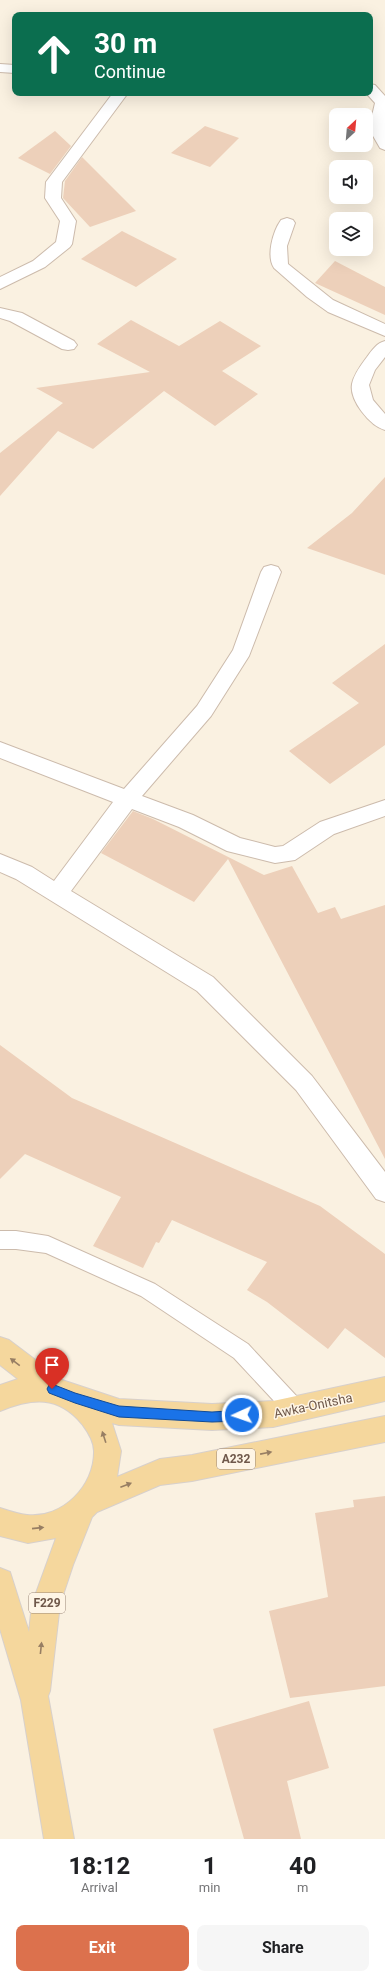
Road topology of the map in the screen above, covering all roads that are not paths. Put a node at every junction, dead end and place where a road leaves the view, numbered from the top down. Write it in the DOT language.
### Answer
graph roads {
  1 [pos="0,68"];
  2 [pos="12,69"];
  3 [pos="373,91"];
  4 [pos="119,96"];
  5 [pos="385,145"];
  6 [pos="287,223"];
  7 [pos="0,284"];
  8 [pos="0,313"];
  9 [pos="385,331"];
  10 [pos="68,345"];
  11 [pos="385,346"];
  12 [pos="385,424"];
  13 [pos="271,572"];
  14 [pos="0,750"];
  15 [pos="128,798"];
  16 [pos="385,808"];
  17 [pos="0,863"];
  18 [pos="57,893"];
  19 [pos="385,1191"];
  20 [pos="0,1240"];
  21 [pos="0,1350"];
  22 [pos="385,1390"];
  23 [pos="64,1394"];
  24 [pos="0,1398"];
  25 [pos="295,1409"];
  26 [pos="385,1429"];
  27 [pos="86,1506"];
  28 [pos="0,1522"];
  29 [pos="1,1587"];
  30 [pos="35,1700"];
  31 [pos="59,1839"];
  1 -- 2 [label="street"];
  3 -- 5 [label="street"];
  4 -- 7 [label="street"];
  6 -- 9 [label="street"];
  8 -- 10 [label="street"];
  11 -- 12 [label="street"];
  13 -- 15 [label="street"];
  14 -- 15 [label="street"];
  15 -- 16 [label="street"];
  15 -- 18 [label="street"];
  17 -- 18 [label="street"];
  18 -- 19 [label="street"];
  20 -- 25 [label="lane"];
  23 -- 21 [label="main road, one-way"];
  22 -- 25 [label="main road, Awka-Onitsha"];
  23 -- 24 [label="main road"];
  23 -- 25 [label="main road, Awka-Onitsha"];
  27 -- 23 [label="main road, one-way"];
  27 -- 26 [label="main road, A232, one-way"];
  28 -- 27 [label="main road, one-way"];
  30 -- 27 [label="main road, F229, one-way"];
  29 -- 30 [label="main road, F229"];
  30 -- 31 [label="main road, F229"];
}
